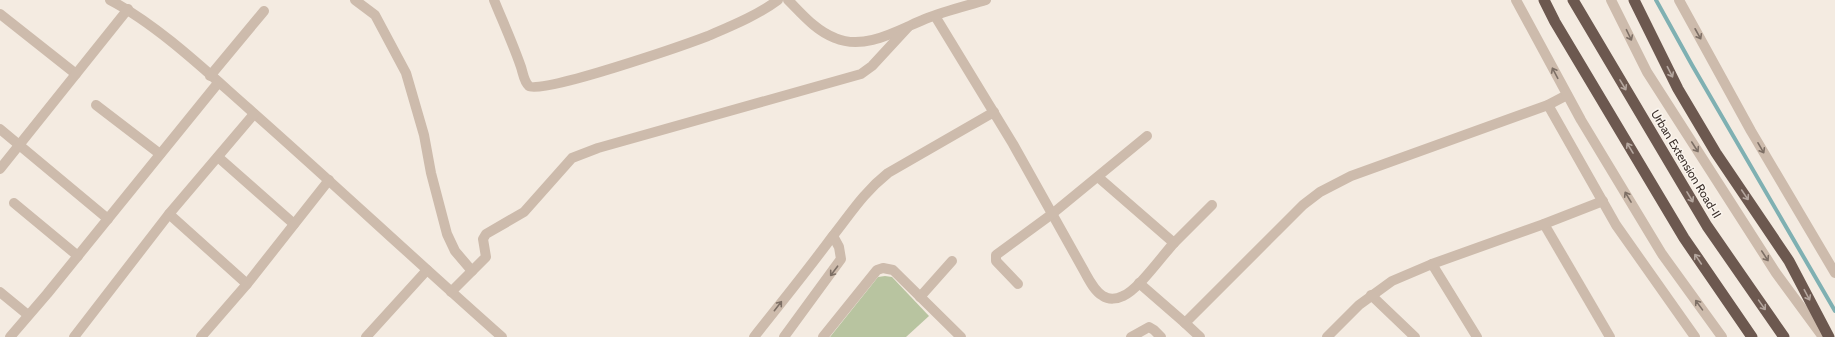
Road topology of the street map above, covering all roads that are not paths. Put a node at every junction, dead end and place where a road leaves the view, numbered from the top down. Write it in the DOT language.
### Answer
graph roads {
  1 [pos="110,0"];
  2 [pos="355,0"];
  3 [pos="494,0"];
  4 [pos="778,0"];
  5 [pos="788,0"];
  6 [pos="986,0"];
  7 [pos="1516,0"];
  8 [pos="1544,0"];
  9 [pos="1573,0"];
  10 [pos="1611,0"];
  11 [pos="1634,0"];
  12 [pos="1679,0"];
  13 [pos="128,9"];
  14 [pos="264,11"];
  15 [pos="0,14"];
  16 [pos="935,16"];
  17 [pos="908,27"];
  18 [pos="76,74"];
  19 [pos="214,79"];
  20 [pos="1567,95"];
  21 [pos="96,105"];
  22 [pos="1548,105"];
  23 [pos="994,112"];
  24 [pos="254,114"];
  25 [pos="0,129"];
  26 [pos="1147,136"];
  27 [pos="20,146"];
  28 [pos="160,154"];
  29 [pos="218,157"];
  30 [pos="0,169"];
  31 [pos="1098,177"];
  32 [pos="329,180"];
  33 [pos="1603,201"];
  34 [pos="14,203"];
  35 [pos="1212,206"];
  36 [pos="169,214"];
  37 [pos="1052,214"];
  38 [pos="108,219"];
  39 [pos="294,224"];
  40 [pos="1544,224"];
  41 [pos="833,236"];
  42 [pos="1174,243"];
  43 [pos="78,256"];
  44 [pos="952,261"];
  45 [pos="1432,264"];
  46 [pos="427,270"];
  47 [pos="472,271"];
  48 [pos="1835,273"];
  49 [pos="1139,283"];
  50 [pos="247,284"];
  51 [pos="1018,284"];
  52 [pos="0,292"];
  53 [pos="451,292"];
  54 [pos="1372,295"];
  55 [pos="920,297"];
  56 [pos="28,315"];
  57 [pos="1185,323"];
  58 [pos="10,337"];
  59 [pos="74,337"];
  60 [pos="201,337"];
  61 [pos="366,337"];
  62 [pos="502,337"];
  63 [pos="754,337"];
  64 [pos="784,337"];
  65 [pos="823,337"];
  66 [pos="961,337"];
  67 [pos="1131,337"];
  68 [pos="1161,337"];
  69 [pos="1200,337"];
  70 [pos="1327,337"];
  71 [pos="1416,337"];
  72 [pos="1477,337"];
  73 [pos="1610,337"];
  74 [pos="1696,337"];
  75 [pos="1722,337"];
  76 [pos="1752,337"];
  77 [pos="1784,337"];
  78 [pos="1823,337"];
  79 [pos="1829,337"];
  1 -- 13 [label="street"];
  2 -- 47 [label="street"];
  3 -- 4 [label="street"];
  5 -- 17 [label="street"];
  6 -- 16 [label="street"];
  20 -- 7 [label="street, one-way"];
  76 -- 8 [label="highway, one-way"];
  9 -- 77 [label="highway, Urban Extension Road-II, one-way"];
  10 -- 78 [label="street, one-way"];
  11 -- 79 [label="highway, one-way"];
  12 -- 48 [label="street, one-way"];
  13 -- 18 [label="street"];
  13 -- 19 [label="street"];
  14 -- 19 [label="street"];
  15 -- 18 [label="street"];
  16 -- 17 [label="street"];
  16 -- 23 [label="street"];
  17 -- 47 [label="street"];
  18 -- 27 [label="street"];
  19 -- 24 [label="street"];
  19 -- 28 [label="street"];
  20 -- 22 [label="street"];
  75 -- 20 [label="street, one-way"];
  21 -- 28 [label="street"];
  22 -- 33 [label="street"];
  22 -- 57 [label="street"];
  23 -- 37 [label="street"];
  23 -- 41 [label="street"];
  24 -- 29 [label="street"];
  24 -- 32 [label="street"];
  25 -- 27 [label="street"];
  26 -- 31 [label="street"];
  27 -- 30 [label="street"];
  27 -- 38 [label="street"];
  28 -- 38 [label="street"];
  29 -- 36 [label="street"];
  29 -- 39 [label="street"];
  31 -- 37 [label="street"];
  31 -- 42 [label="street"];
  32 -- 39 [label="street"];
  32 -- 46 [label="street"];
  33 -- 40 [label="street"];
  33 -- 74 [label="street"];
  34 -- 43 [label="street"];
  35 -- 42 [label="street"];
  36 -- 50 [label="street"];
  36 -- 59 [label="street"];
  37 -- 49 [label="street"];
  37 -- 51 [label="street"];
  38 -- 43 [label="street"];
  39 -- 50 [label="street"];
  40 -- 45 [label="street"];
  40 -- 73 [label="street"];
  63 -- 41 [label="street, one-way"];
  41 -- 64 [label="street, one-way"];
  42 -- 49 [label="street"];
  43 -- 56 [label="street"];
  44 -- 55 [label="street"];
  45 -- 54 [label="street"];
  45 -- 72 [label="street"];
  46 -- 53 [label="street"];
  46 -- 61 [label="street"];
  47 -- 53 [label="street"];
  49 -- 57 [label="street"];
  50 -- 60 [label="street"];
  52 -- 56 [label="street"];
  53 -- 62 [label="street"];
  54 -- 70 [label="street"];
  54 -- 71 [label="street"];
  55 -- 65 [label="street"];
  55 -- 66 [label="street"];
  56 -- 58 [label="street"];
  57 -- 69 [label="street"];
  67 -- 68 [label="street"];
}
